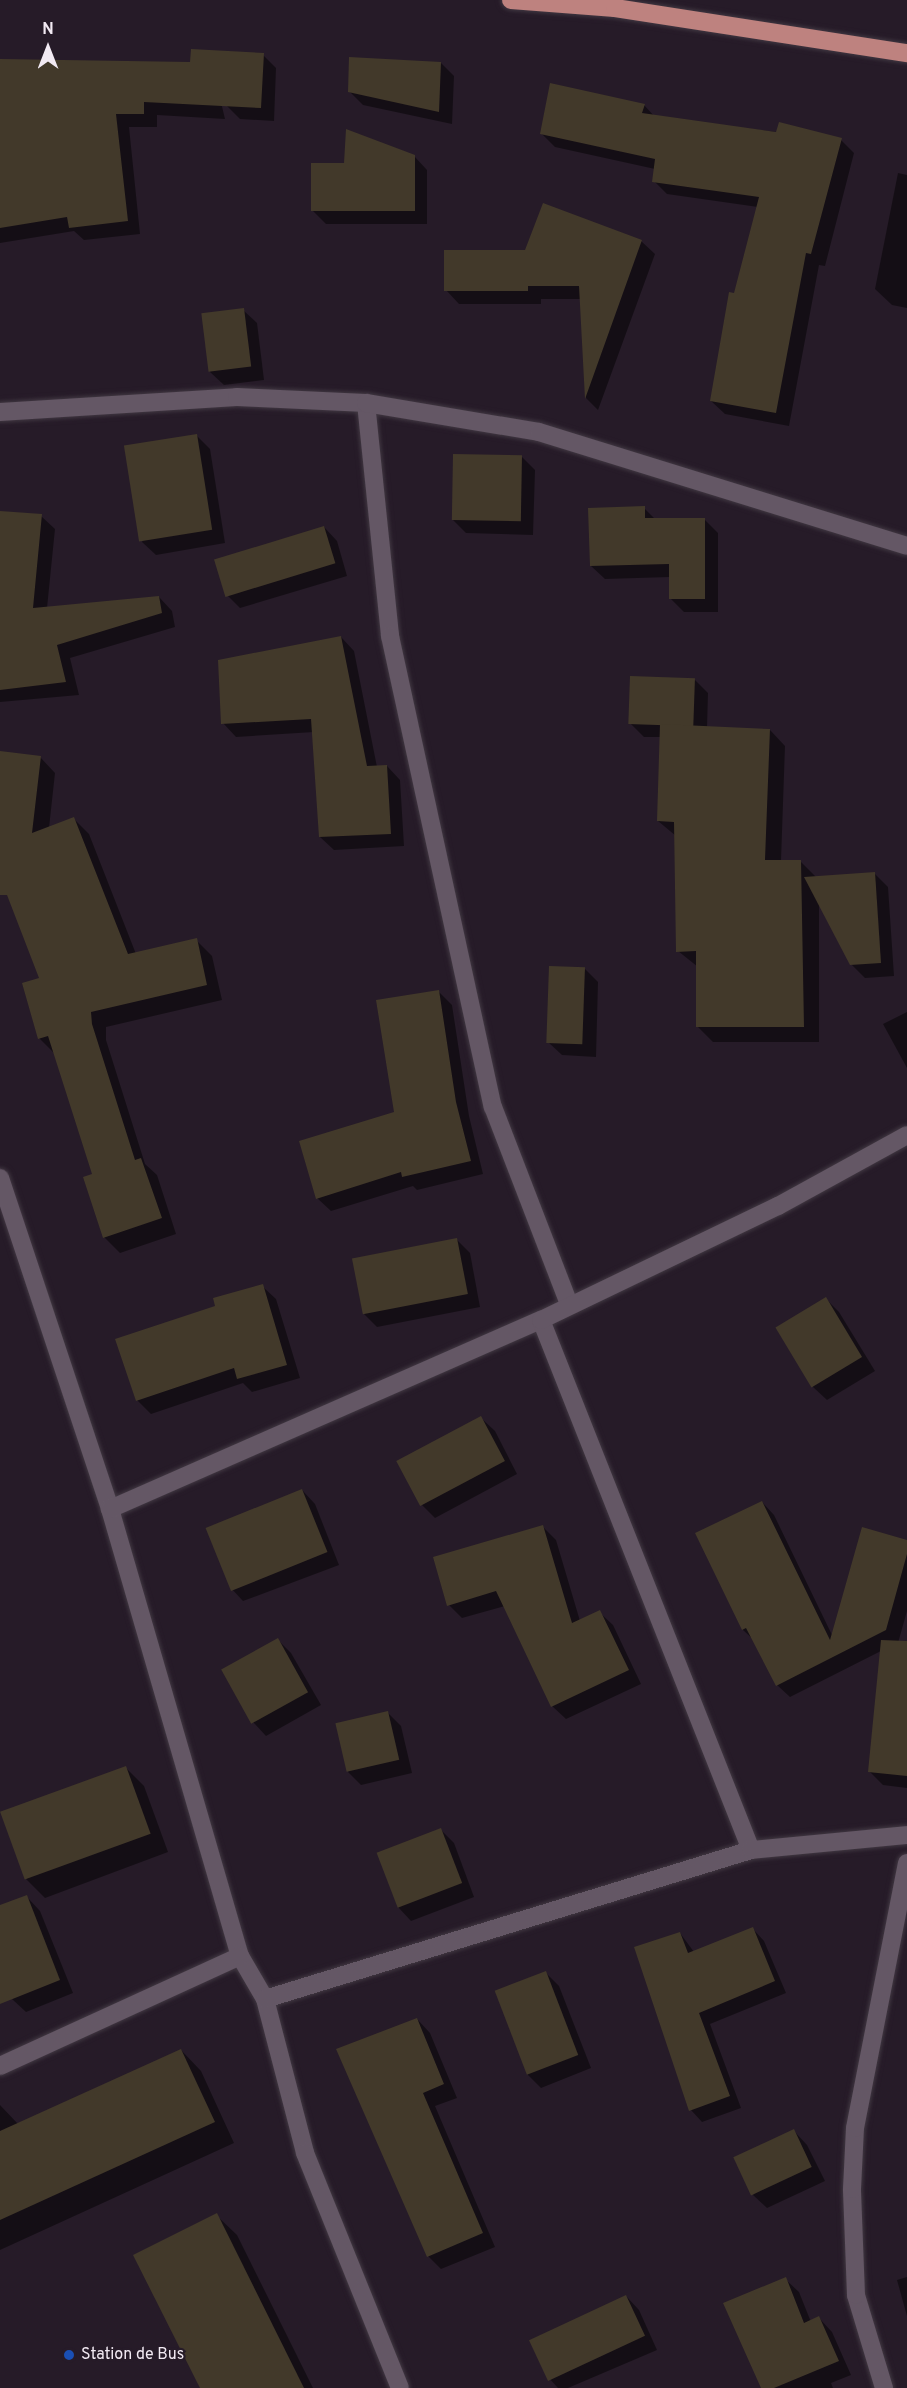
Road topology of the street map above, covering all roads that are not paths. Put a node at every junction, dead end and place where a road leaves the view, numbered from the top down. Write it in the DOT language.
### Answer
graph roads {
  1 [pos="511,0"];
  2 [pos="907,53"];
  3 [pos="366,403"];
  4 [pos="0,412"];
  5 [pos="907,546"];
  6 [pos="907,1136"];
  7 [pos="0,1178"];
  8 [pos="569,1304"];
  9 [pos="541,1320"];
  10 [pos="110,1509"];
  11 [pos="907,1835"];
  12 [pos="752,1850"];
  13 [pos="907,1863"];
  14 [pos="240,1956"];
  15 [pos="265,1999"];
  16 [pos="0,2066"];
  17 [pos="400,2388"];
  18 [pos="884,2388"];
  1 -- 2 [label="main road"];
  3 -- 4 [label="street"];
  3 -- 5 [label="street"];
  3 -- 8 [label="street"];
  6 -- 8 [label="street"];
  7 -- 10 [label="street"];
  8 -- 9 [label="street"];
  9 -- 10 [label="street"];
  9 -- 12 [label="street"];
  10 -- 14 [label="street"];
  11 -- 12 [label="street"];
  12 -- 15 [label="street"];
  13 -- 18 [label="street"];
  14 -- 15 [label="street"];
  14 -- 16 [label="street"];
  15 -- 17 [label="street"];
}
